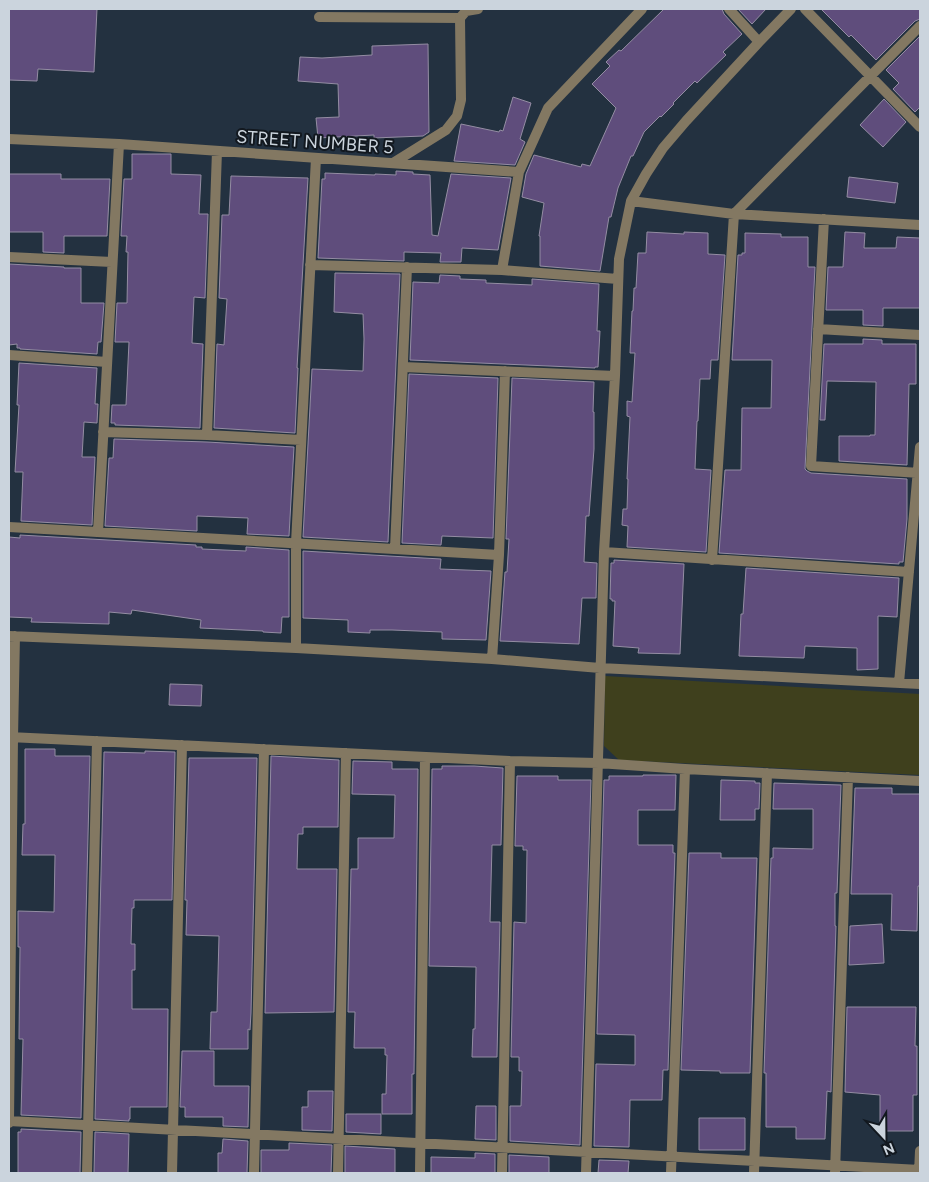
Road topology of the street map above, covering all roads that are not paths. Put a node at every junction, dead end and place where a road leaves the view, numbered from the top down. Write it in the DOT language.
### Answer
graph roads {
  1 [pos="478,9"];
  2 [pos="642,9"];
  3 [pos="728,9"];
  4 [pos="791,9"];
  5 [pos="805,9"];
  6 [pos="319,17"];
  7 [pos="460,18"];
  8 [pos="920,26"];
  9 [pos="759,42"];
  10 [pos="870,76"];
  11 [pos="920,127"];
  12 [pos="9,138"];
  13 [pos="119,144"];
  14 [pos="217,151"];
  15 [pos="316,158"];
  16 [pos="393,163"];
  17 [pos="519,172"];
  18 [pos="631,201"];
  19 [pos="734,214"];
  20 [pos="824,219"];
  21 [pos="920,225"];
  22 [pos="9,257"];
  23 [pos="112,262"];
  24 [pos="310,265"];
  25 [pos="407,267"];
  26 [pos="502,270"];
  27 [pos="618,279"];
  28 [pos="818,329"];
  29 [pos="920,335"];
  30 [pos="9,355"];
  31 [pos="107,362"];
  32 [pos="403,367"];
  33 [pos="505,371"];
  34 [pos="615,376"];
  35 [pos="103,432"];
  36 [pos="206,435"];
  37 [pos="301,440"];
  38 [pos="920,447"];
  39 [pos="919,473"];
  40 [pos="9,527"];
  41 [pos="98,532"];
  42 [pos="296,543"];
  43 [pos="395,549"];
  44 [pos="604,552"];
  45 [pos="499,555"];
  46 [pos="712,560"];
  47 [pos="909,572"];
  48 [pos="12,636"];
  49 [pos="296,648"];
  50 [pos="492,659"];
  51 [pos="600,668"];
  52 [pos="899,683"];
  53 [pos="920,684"];
  54 [pos="11,737"];
  55 [pos="96,741"];
  56 [pos="182,745"];
  57 [pos="264,749"];
  58 [pos="346,753"];
  59 [pos="425,757"];
  60 [pos="510,761"];
  61 [pos="598,763"];
  62 [pos="685,769"];
  63 [pos="767,773"];
  64 [pos="848,777"];
  65 [pos="920,781"];
  66 [pos="9,1122"];
  67 [pos="88,1126"];
  68 [pos="173,1130"];
  69 [pos="255,1134"];
  70 [pos="339,1139"];
  71 [pos="421,1143"];
  72 [pos="503,1147"];
  73 [pos="920,1150"];
  74 [pos="587,1152"];
  75 [pos="672,1156"];
  76 [pos="754,1161"];
  77 [pos="835,1169"];
  78 [pos="920,1171"];
  79 [pos="87,1173"];
  80 [pos="172,1173"];
  81 [pos="254,1173"];
  82 [pos="338,1173"];
  83 [pos="420,1173"];
  84 [pos="502,1173"];
  85 [pos="586,1173"];
  86 [pos="671,1173"];
  87 [pos="754,1173"];
  1 -- 7 [label="street"];
  2 -- 17 [label="street"];
  3 -- 9 [label="street"];
  4 -- 9 [label="street"];
  5 -- 10 [label="street"];
  6 -- 7 [label="street"];
  7 -- 16 [label="street"];
  8 -- 10 [label="street"];
  9 -- 18 [label="street"];
  10 -- 11 [label="street"];
  10 -- 19 [label="street"];
  12 -- 13 [label="street, STREET NUMBER 5"];
  13 -- 14 [label="street, STREET NUMBER 5"];
  13 -- 23 [label="street"];
  14 -- 15 [label="street, STREET NUMBER 5"];
  14 -- 36 [label="street"];
  15 -- 16 [label="street, STREET NUMBER 5"];
  15 -- 24 [label="street"];
  16 -- 17 [label="street, STREET NUMBER 5"];
  17 -- 26 [label="street"];
  18 -- 19 [label="street"];
  18 -- 27 [label="street"];
  19 -- 20 [label="street"];
  19 -- 46 [label="street"];
  20 -- 21 [label="street"];
  20 -- 28 [label="street"];
  22 -- 23 [label="street"];
  23 -- 31 [label="street"];
  24 -- 25 [label="street"];
  24 -- 37 [label="street"];
  25 -- 26 [label="street"];
  25 -- 32 [label="street"];
  26 -- 27 [label="street"];
  27 -- 34 [label="street"];
  28 -- 29 [label="street"];
  28 -- 39 [label="street"];
  30 -- 31 [label="street"];
  31 -- 35 [label="street"];
  32 -- 33 [label="street"];
  32 -- 43 [label="street"];
  33 -- 34 [label="street"];
  33 -- 45 [label="street"];
  34 -- 44 [label="street"];
  35 -- 36 [label="street"];
  35 -- 41 [label="street"];
  36 -- 37 [label="street"];
  37 -- 42 [label="street"];
  38 -- 39 [label="street"];
  39 -- 47 [label="street"];
  40 -- 41 [label="street"];
  41 -- 42 [label="street"];
  42 -- 43 [label="street"];
  42 -- 49 [label="street"];
  43 -- 45 [label="street"];
  44 -- 46 [label="street"];
  44 -- 51 [label="street"];
  45 -- 50 [label="street"];
  46 -- 47 [label="street"];
  47 -- 52 [label="street"];
  48 -- 49 [label="street"];
  48 -- 54 [label="street"];
  49 -- 50 [label="street"];
  50 -- 51 [label="street"];
  51 -- 52 [label="street"];
  51 -- 61 [label="street"];
  52 -- 53 [label="street"];
  54 -- 55 [label="street"];
  54 -- 66 [label="street"];
  55 -- 56 [label="street"];
  55 -- 67 [label="street"];
  56 -- 57 [label="street"];
  56 -- 68 [label="street"];
  57 -- 58 [label="street"];
  57 -- 69 [label="street"];
  58 -- 59 [label="street"];
  58 -- 70 [label="street"];
  59 -- 60 [label="street"];
  59 -- 71 [label="street"];
  60 -- 61 [label="street"];
  60 -- 72 [label="street"];
  61 -- 62 [label="street"];
  61 -- 74 [label="street"];
  62 -- 63 [label="street"];
  62 -- 75 [label="street"];
  63 -- 64 [label="street"];
  63 -- 76 [label="street"];
  64 -- 65 [label="street"];
  64 -- 77 [label="street"];
  66 -- 67 [label="street"];
  67 -- 68 [label="street"];
  67 -- 79 [label="street"];
  68 -- 69 [label="street"];
  68 -- 80 [label="street"];
  69 -- 70 [label="street"];
  69 -- 81 [label="street"];
  70 -- 71 [label="street"];
  70 -- 82 [label="street"];
  71 -- 72 [label="street"];
  71 -- 83 [label="street"];
  72 -- 74 [label="street"];
  72 -- 84 [label="street"];
  73 -- 78 [label="street"];
  74 -- 75 [label="street"];
  74 -- 85 [label="street"];
  75 -- 76 [label="street"];
  75 -- 86 [label="street"];
  76 -- 77 [label="street"];
  76 -- 87 [label="street"];
  77 -- 78 [label="street"];
}
